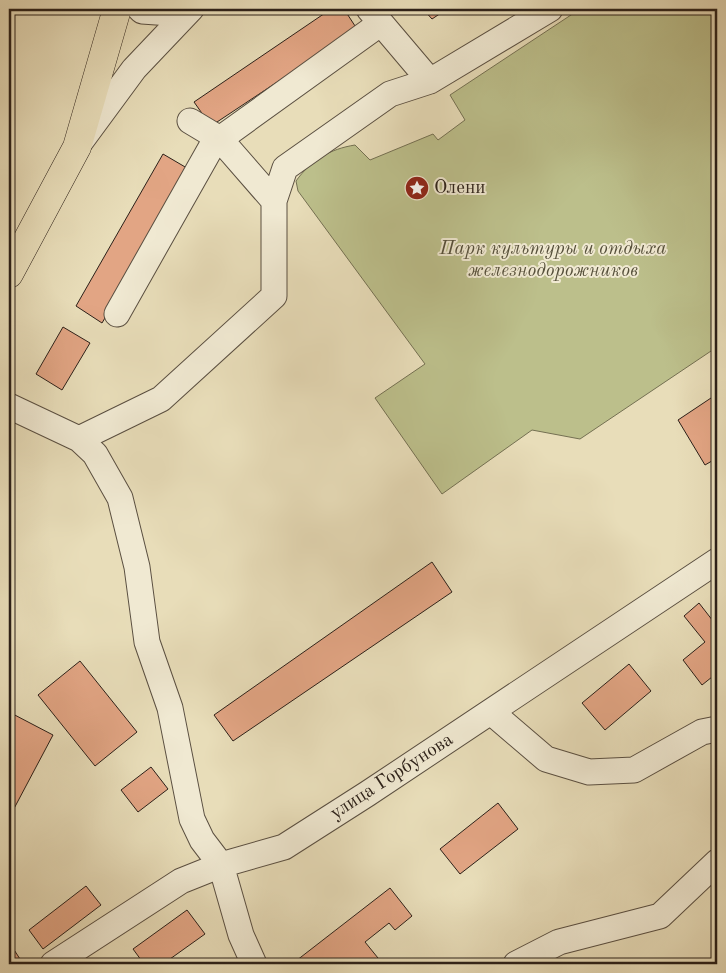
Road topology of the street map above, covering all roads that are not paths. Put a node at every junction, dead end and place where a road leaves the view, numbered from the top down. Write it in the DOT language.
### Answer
graph roads {
  1 [pos="117,9"];
  2 [pos="140,9"];
  3 [pos="178,9"];
  4 [pos="191,9"];
  5 [pos="550,9"];
  6 [pos="375,16"];
  7 [pos="430,82"];
  8 [pos="190,121"];
  9 [pos="220,139"];
  10 [pos="77,147"];
  11 [pos="274,200"];
  12 [pos="9,274"];
  13 [pos="116,314"];
  14 [pos="9,406"];
  15 [pos="78,439"];
  16 [pos="717,561"];
  17 [pos="491,712"];
  18 [pos="717,730"];
  19 [pos="717,862"];
  20 [pos="221,865"];
  21 [pos="52,964"];
  22 [pos="254,964"];
  23 [pos="516,964"];
  1 -- 10 [label="main road"];
  2 -- 3 [label="street"];
  4 -- 10 [label="street"];
  5 -- 7 [label="street"];
  6 -- 7 [label="street"];
  6 -- 9 [label="street"];
  7 -- 11 [label="street"];
  8 -- 9 [label="street"];
  9 -- 11 [label="street"];
  9 -- 13 [label="street"];
  10 -- 12 [label="main road"];
  11 -- 15 [label="street"];
  14 -- 15 [label="street"];
  15 -- 20 [label="street"];
  16 -- 17 [label="street, улица Горбунова"];
  17 -- 18 [label="street"];
  17 -- 20 [label="street, улица Горбунова"];
  19 -- 23 [label="street"];
  20 -- 21 [label="street, улица Горбунова"];
  20 -- 22 [label="street"];
}
